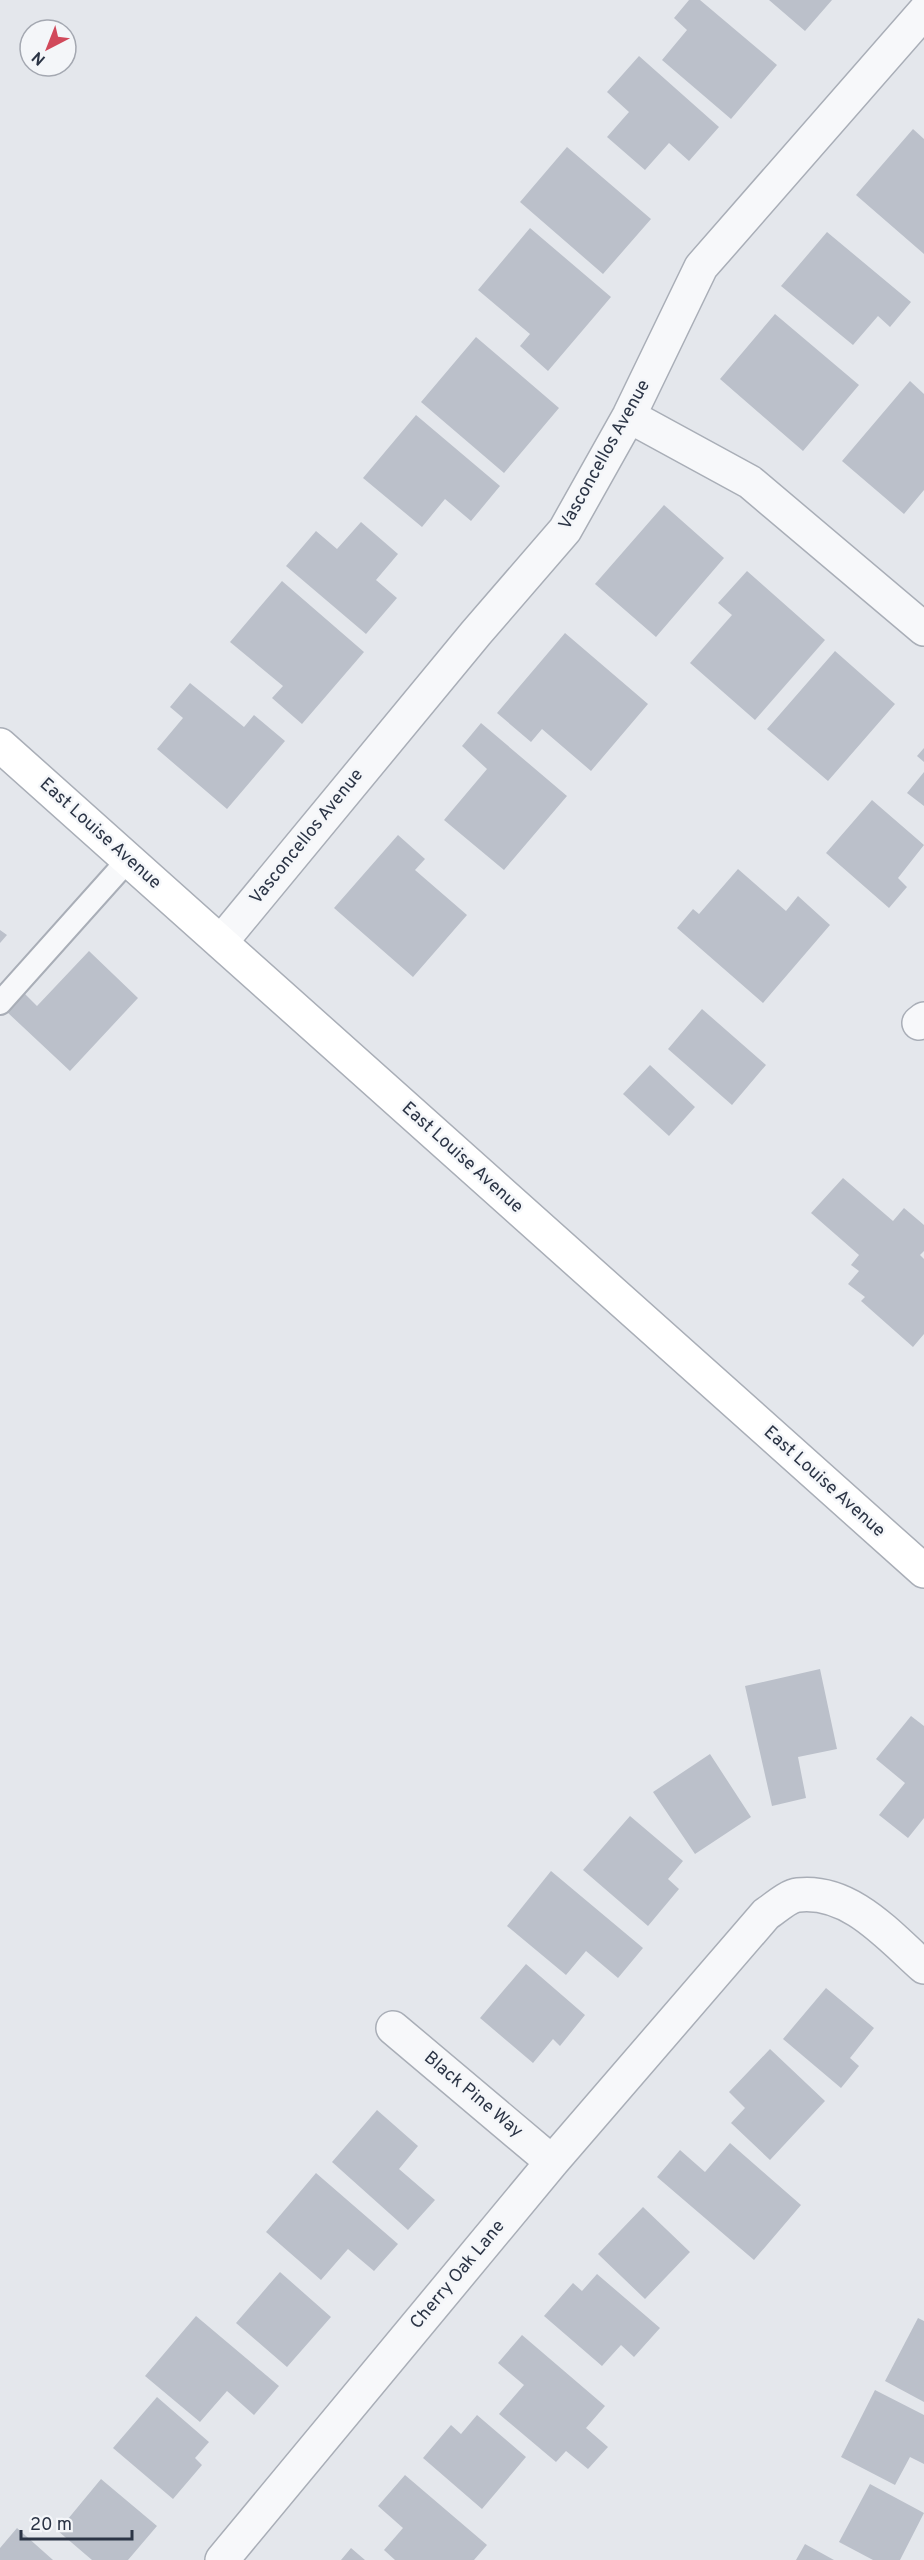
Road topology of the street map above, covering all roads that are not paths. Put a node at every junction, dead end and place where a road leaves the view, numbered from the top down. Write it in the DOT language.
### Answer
graph roads {
  1 [pos="921,22"];
  2 [pos="629,416"];
  3 [pos="924,629"];
  4 [pos="0,745"];
  5 [pos="128,860"];
  6 [pos="220,942"];
  7 [pos="0,1003"];
  8 [pos="924,1571"];
  9 [pos="924,1967"];
  10 [pos="393,2028"];
  11 [pos="552,2162"];
  12 [pos="222,2560"];
  1 -- 2 [label="street, Vasconcellos Avenue"];
  2 -- 3 [label="street"];
  2 -- 6 [label="street, Vasconcellos Avenue"];
  4 -- 5 [label="street, East Louise Avenue"];
  5 -- 6 [label="street, East Louise Avenue"];
  5 -- 7 [label="lane"];
  6 -- 8 [label="street, East Louise Avenue"];
  9 -- 11 [label="street, Cherry Oak Lane"];
  10 -- 11 [label="street, Black Pine Way"];
  11 -- 12 [label="street, Cherry Oak Lane"];
}
